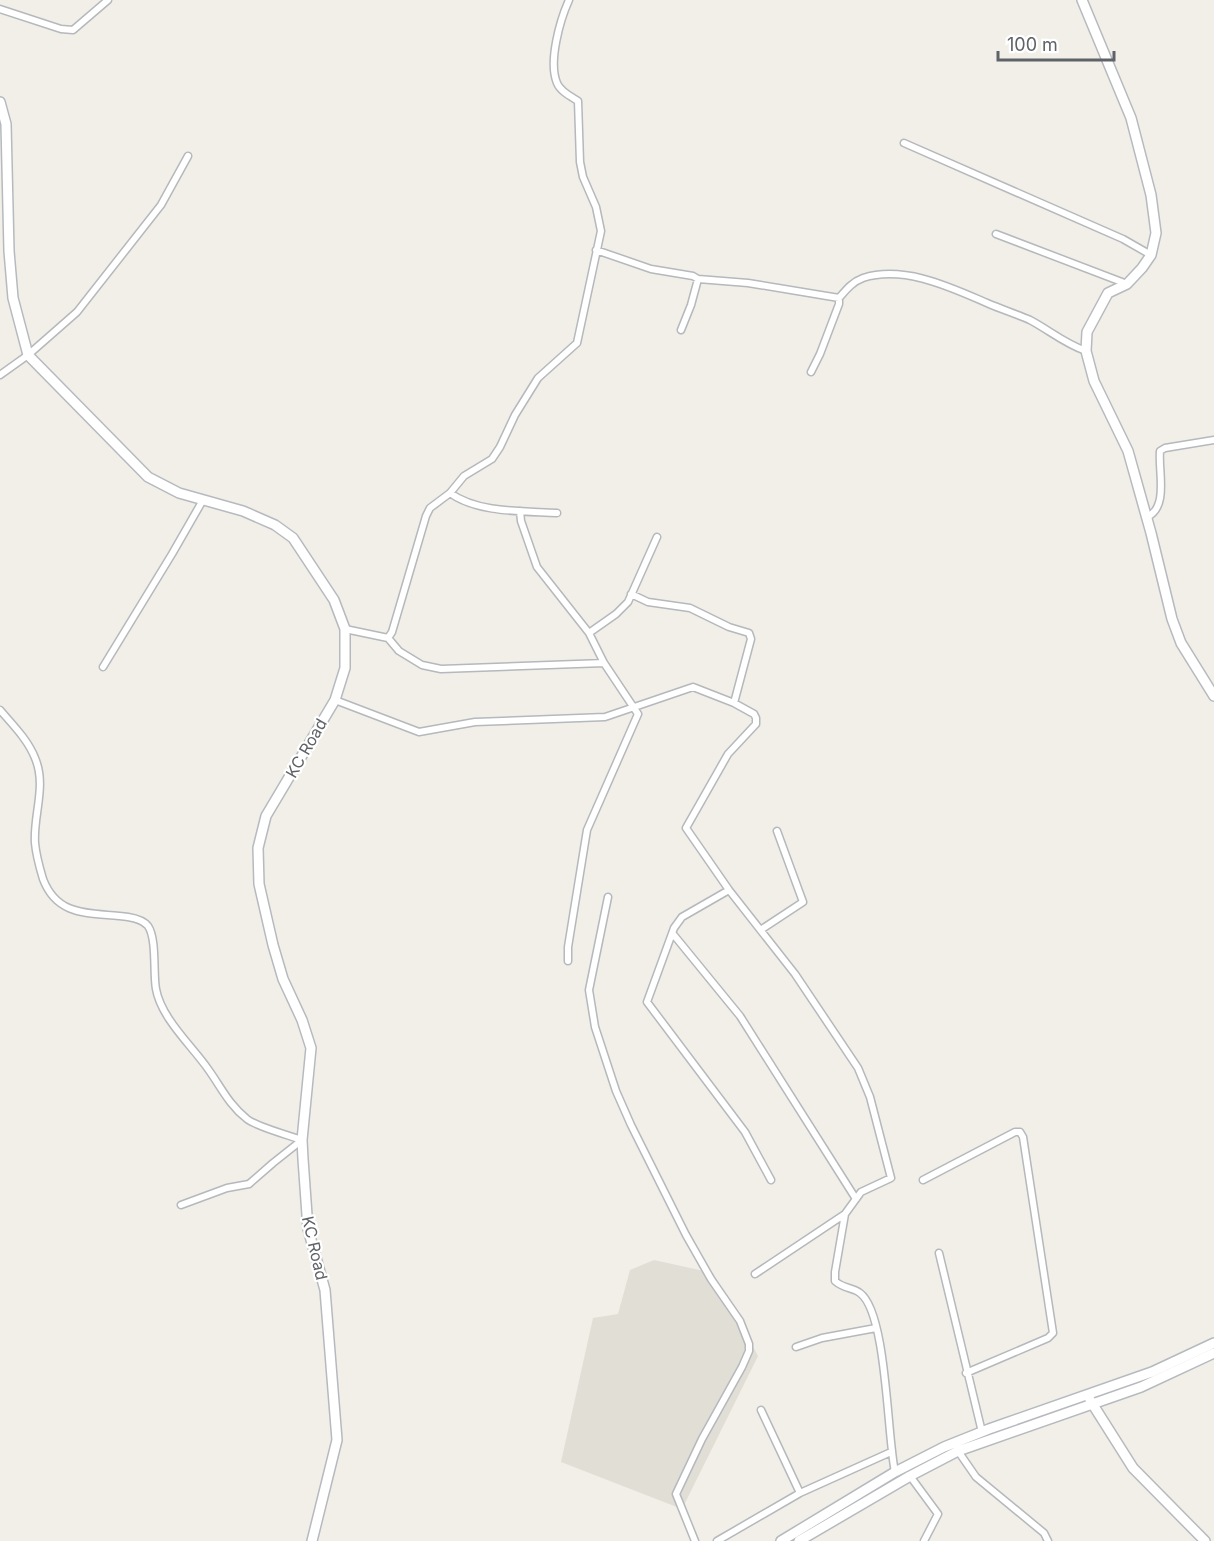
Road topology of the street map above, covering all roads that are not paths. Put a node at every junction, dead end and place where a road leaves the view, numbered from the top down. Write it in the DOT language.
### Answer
graph roads {
  1 [pos="108,0"];
  2 [pos="569,0"];
  3 [pos="1082,0"];
  4 [pos="0,9"];
  5 [pos="0,102"];
  6 [pos="904,142"];
  7 [pos="188,156"];
  8 [pos="996,234"];
  9 [pos="4,250"];
  10 [pos="596,250"];
  11 [pos="1152,255"];
  12 [pos="698,279"];
  13 [pos="1127,284"];
  14 [pos="839,298"];
  15 [pos="681,330"];
  16 [pos="1086,351"];
  17 [pos="28,355"];
  18 [pos="811,372"];
  19 [pos="0,375"];
  20 [pos="1214,440"];
  21 [pos="450,494"];
  22 [pos="203,500"];
  23 [pos="520,511"];
  24 [pos="557,513"];
  25 [pos="1147,517"];
  26 [pos="657,537"];
  27 [pos="631,594"];
  28 [pos="345,629"];
  29 [pos="589,633"];
  30 [pos="388,638"];
  31 [pos="604,663"];
  32 [pos="103,667"];
  33 [pos="1214,696"];
  34 [pos="335,700"];
  35 [pos="734,703"];
  36 [pos="635,707"];
  37 [pos="0,710"];
  38 [pos="777,831"];
  39 [pos="729,890"];
  40 [pos="608,897"];
  41 [pos="762,929"];
  42 [pos="673,934"];
  43 [pos="568,961"];
  44 [pos="302,1140"];
  45 [pos="771,1180"];
  46 [pos="923,1180"];
  47 [pos="856,1199"];
  48 [pos="181,1205"];
  49 [pos="845,1214"];
  50 [pos="939,1253"];
  51 [pos="755,1274"];
  52 [pos="876,1328"];
  53 [pos="1214,1343"];
  54 [pos="796,1347"];
  55 [pos="1214,1353"];
  56 [pos="966,1373"];
  57 [pos="1088,1395"];
  58 [pos="1092,1405"];
  59 [pos="761,1410"];
  60 [pos="982,1432"];
  61 [pos="958,1451"];
  62 [pos="891,1452"];
  63 [pos="895,1472"];
  64 [pos="909,1476"];
  65 [pos="874,1491"];
  66 [pos="800,1493"];
  67 [pos="810,1538"];
  68 [pos="312,1541"];
  69 [pos="695,1541"];
  70 [pos="717,1541"];
  71 [pos="781,1541"];
  72 [pos="799,1541"];
  73 [pos="924,1541"];
  74 [pos="1048,1541"];
  75 [pos="1205,1541"];
  1 -- 4 [label="street"];
  2 -- 10 [label="street"];
  3 -- 11 [label="main road"];
  5 -- 9 [label="main road, KC Road"];
  6 -- 11 [label="street"];
  7 -- 17 [label="street"];
  8 -- 13 [label="street"];
  9 -- 17 [label="main road, KC Road"];
  10 -- 12 [label="street"];
  10 -- 21 [label="street"];
  11 -- 13 [label="main road"];
  12 -- 14 [label="street"];
  12 -- 15 [label="street"];
  13 -- 16 [label="main road"];
  14 -- 16 [label="street"];
  14 -- 18 [label="street"];
  16 -- 25 [label="main road"];
  17 -- 19 [label="street"];
  17 -- 22 [label="main road, KC Road"];
  20 -- 25 [label="street"];
  21 -- 23 [label="street"];
  21 -- 30 [label="street"];
  22 -- 28 [label="main road, KC Road"];
  22 -- 32 [label="street"];
  23 -- 24 [label="street"];
  23 -- 29 [label="street"];
  25 -- 33 [label="main road"];
  26 -- 27 [label="street"];
  27 -- 29 [label="street"];
  27 -- 35 [label="street"];
  28 -- 30 [label="street"];
  28 -- 34 [label="main road, KC Road"];
  29 -- 31 [label="street"];
  30 -- 31 [label="street"];
  31 -- 36 [label="street"];
  34 -- 36 [label="street"];
  34 -- 44 [label="main road, KC Road"];
  35 -- 36 [label="street"];
  35 -- 39 [label="street"];
  36 -- 43 [label="street"];
  37 -- 44 [label="street"];
  38 -- 41 [label="street"];
  39 -- 41 [label="street"];
  39 -- 42 [label="street"];
  40 -- 69 [label="street"];
  41 -- 47 [label="street"];
  42 -- 45 [label="street"];
  42 -- 47 [label="street"];
  44 -- 48 [label="street"];
  44 -- 68 [label="main road, KC Road"];
  46 -- 56 [label="street"];
  47 -- 49 [label="street"];
  49 -- 51 [label="street"];
  49 -- 52 [label="street"];
  50 -- 56 [label="street"];
  52 -- 54 [label="street"];
  52 -- 62 [label="street"];
  53 -- 57 [label="main road"];
  55 -- 58 [label="main road"];
  56 -- 60 [label="street"];
  57 -- 58 [label="main road"];
  57 -- 60 [label="main road"];
  58 -- 61 [label="main road"];
  58 -- 75 [label="main road"];
  59 -- 66 [label="street"];
  60 -- 63 [label="main road"];
  61 -- 64 [label="main road"];
  61 -- 74 [label="street"];
  62 -- 63 [label="street"];
  62 -- 66 [label="street"];
  63 -- 65 [label="main road"];
  64 -- 65 [label="main road"];
  64 -- 73 [label="street"];
  65 -- 67 [label="main road"];
  65 -- 71 [label="main road"];
  66 -- 70 [label="street"];
  67 -- 72 [label="main road"];
}
